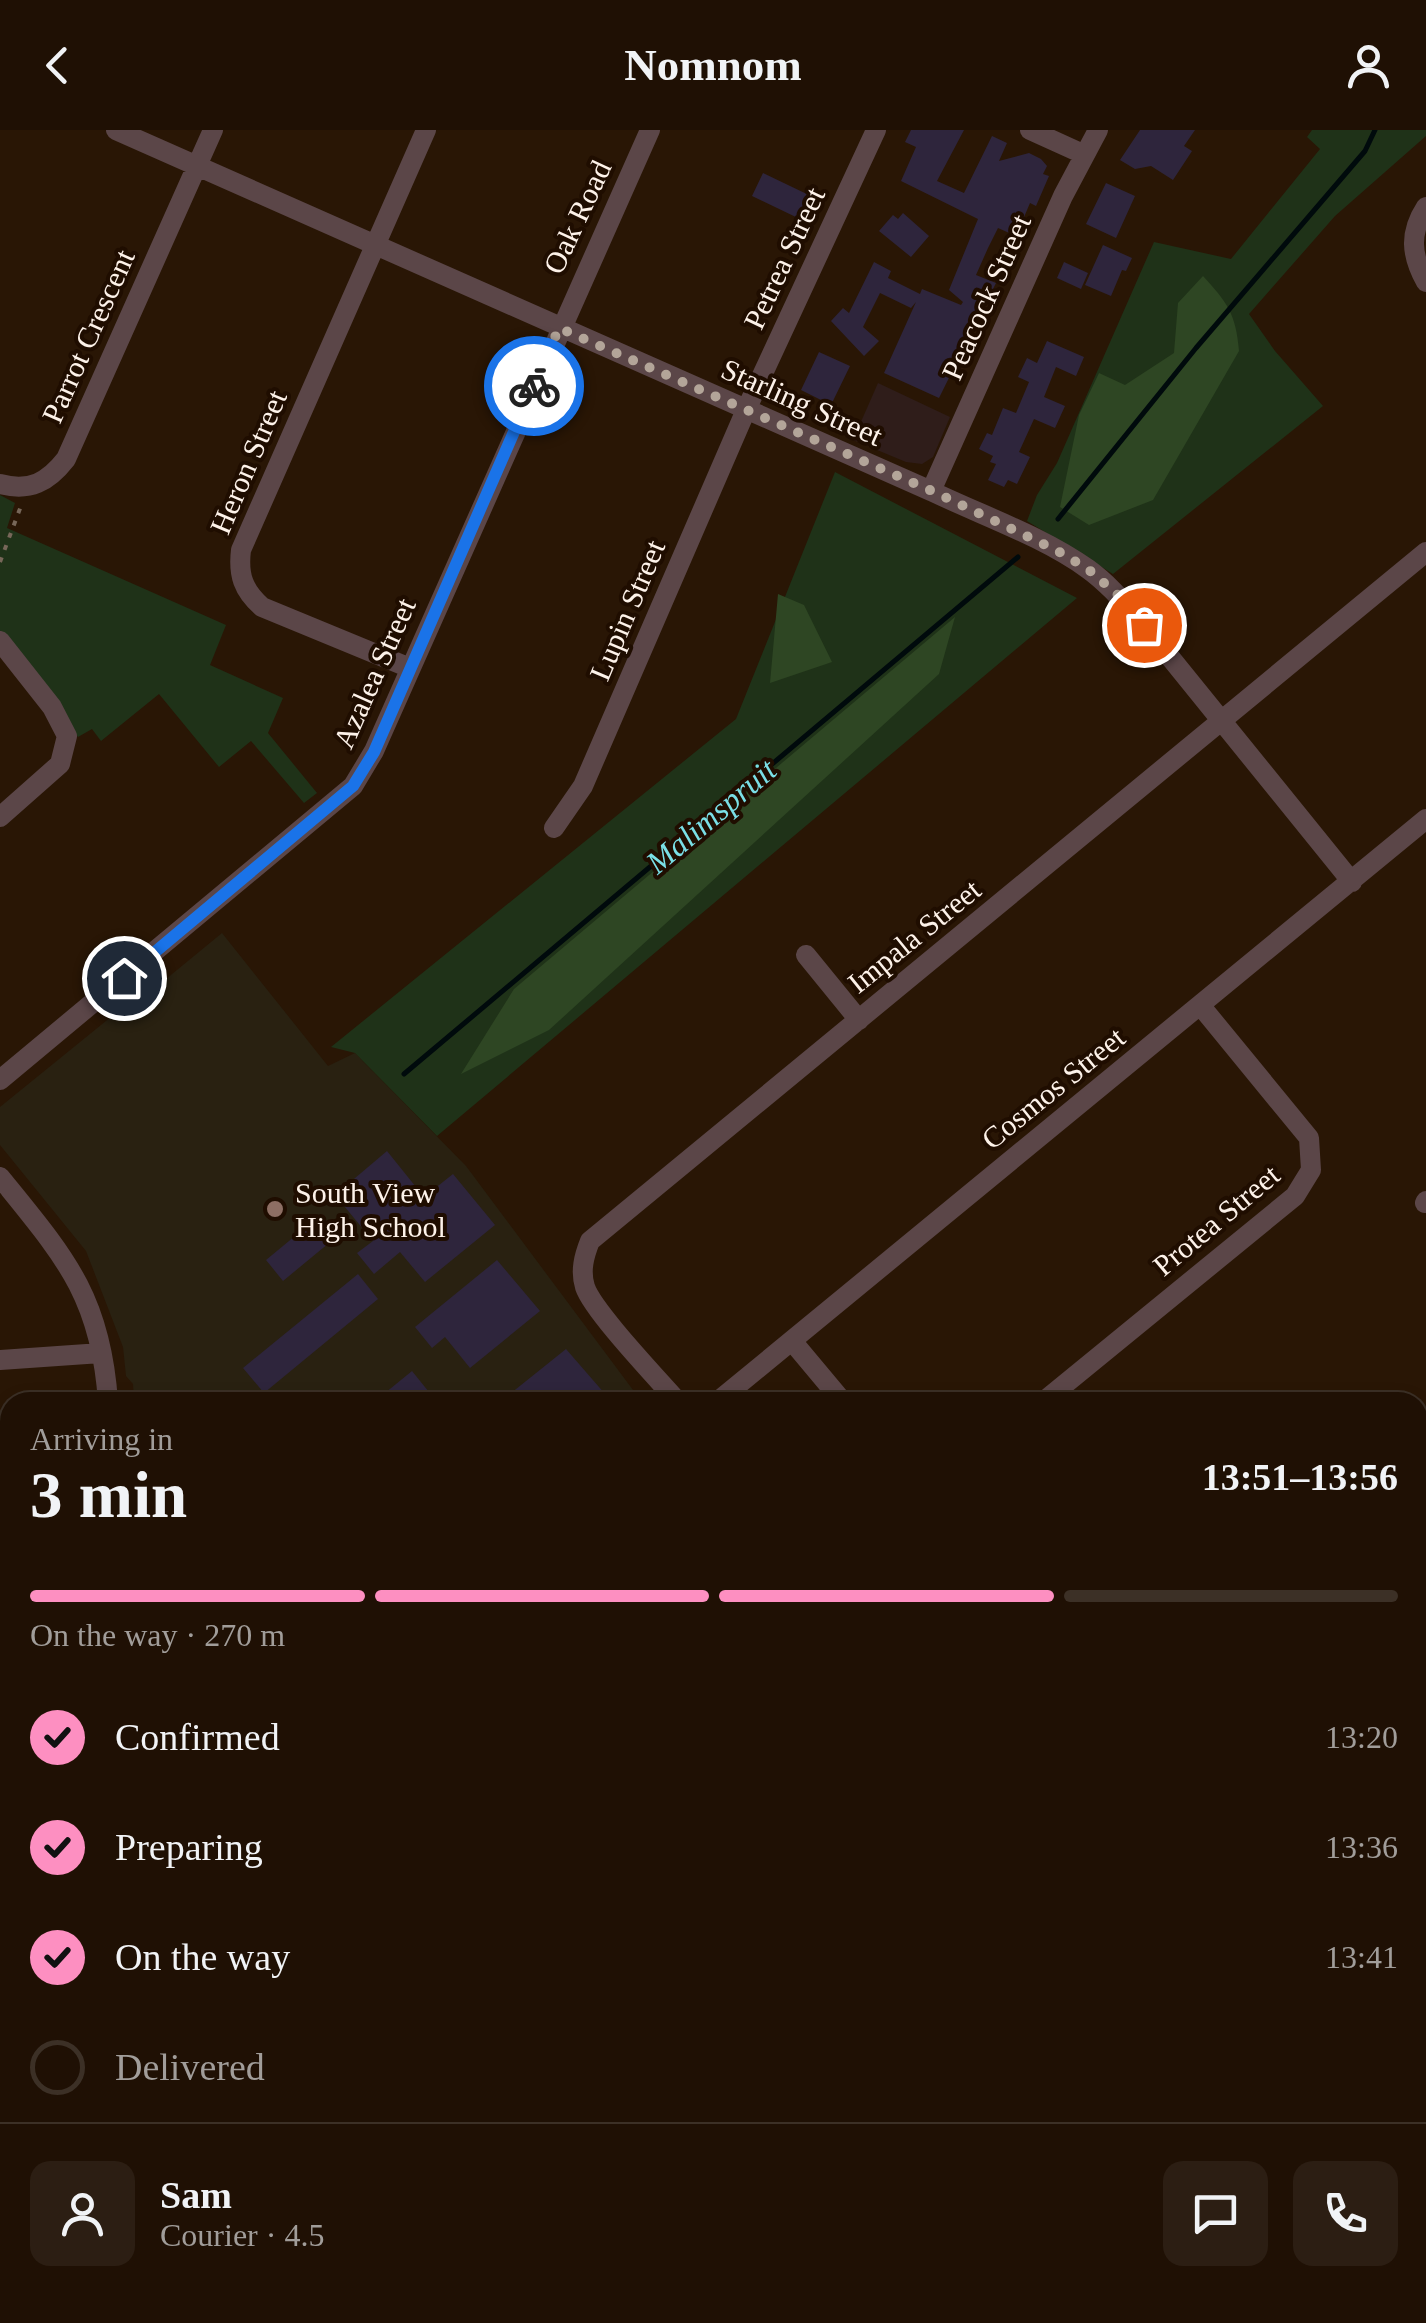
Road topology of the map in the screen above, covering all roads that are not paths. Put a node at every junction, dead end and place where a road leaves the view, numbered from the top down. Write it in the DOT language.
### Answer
graph roads {
  1 [pos="116,130"];
  2 [pos="213,130"];
  3 [pos="426,130"];
  4 [pos="650,130"];
  5 [pos="876,130"];
  6 [pos="1030,130"];
  7 [pos="1098,130"];
  8 [pos="1083,154"];
  9 [pos="197,166"];
  10 [pos="1426,207"];
  11 [pos="375,246"];
  12 [pos="1426,282"];
  13 [pos="559,328"];
  14 [pos="746,410"];
  15 [pos="0,484"];
  16 [pos="932,491"];
  17 [pos="1426,552"];
  18 [pos="0,641"];
  19 [pos="410,668"];
  20 [pos="1222,721"];
  21 [pos="0,818"];
  22 [pos="1426,819"];
  23 [pos="554,828"];
  24 [pos="1352,882"];
  25 [pos="806,955"];
  26 [pos="1200,1006"];
  27 [pos="859,1020"];
  28 [pos="0,1080"];
  29 [pos="0,1177"];
  30 [pos="792,1341"];
  31 [pos="101,1353"];
  32 [pos="0,1360"];
  33 [pos="107,1392"];
  34 [pos="670,1392"];
  35 [pos="729,1392"];
  36 [pos="835,1392"];
  37 [pos="1055,1392"];
  1 -- 9 [label="street, Starling Street"];
  2 -- 9 [label="street, Parrot Crescent"];
  3 -- 11 [label="street, Heron Street"];
  4 -- 13 [label="street, Oak Road"];
  5 -- 14 [label="street, Petrea Street"];
  6 -- 8 [label="street"];
  7 -- 8 [label="street, Peacock Street"];
  8 -- 16 [label="street, Peacock Street"];
  9 -- 11 [label="street, Starling Street"];
  9 -- 15 [label="street, Parrot Crescent"];
  10 -- 12 [label="street"];
  11 -- 13 [label="street, Starling Street"];
  11 -- 19 [label="street, Heron Street"];
  13 -- 14 [label="street, Starling Street"];
  13 -- 19 [label="street, Azalea Street"];
  14 -- 16 [label="street, Starling Street"];
  14 -- 23 [label="street, Lupin Street"];
  16 -- 20 [label="street, Starling Street"];
  17 -- 20 [label="street, Impala Street"];
  18 -- 21 [label="street"];
  19 -- 28 [label="street, Azalea Street"];
  20 -- 24 [label="street, Starling Street"];
  20 -- 27 [label="street, Impala Street"];
  22 -- 24 [label="street, Cosmos Street"];
  24 -- 26 [label="street, Cosmos Street"];
  25 -- 27 [label="street"];
  26 -- 30 [label="street, Cosmos Street"];
  26 -- 37 [label="street, Protea Street"];
  27 -- 34 [label="street, Impala Street"];
  29 -- 31 [label="street"];
  30 -- 35 [label="street, Cosmos Street"];
  30 -- 36 [label="street"];
  31 -- 32 [label="street"];
  31 -- 33 [label="street"];
}
